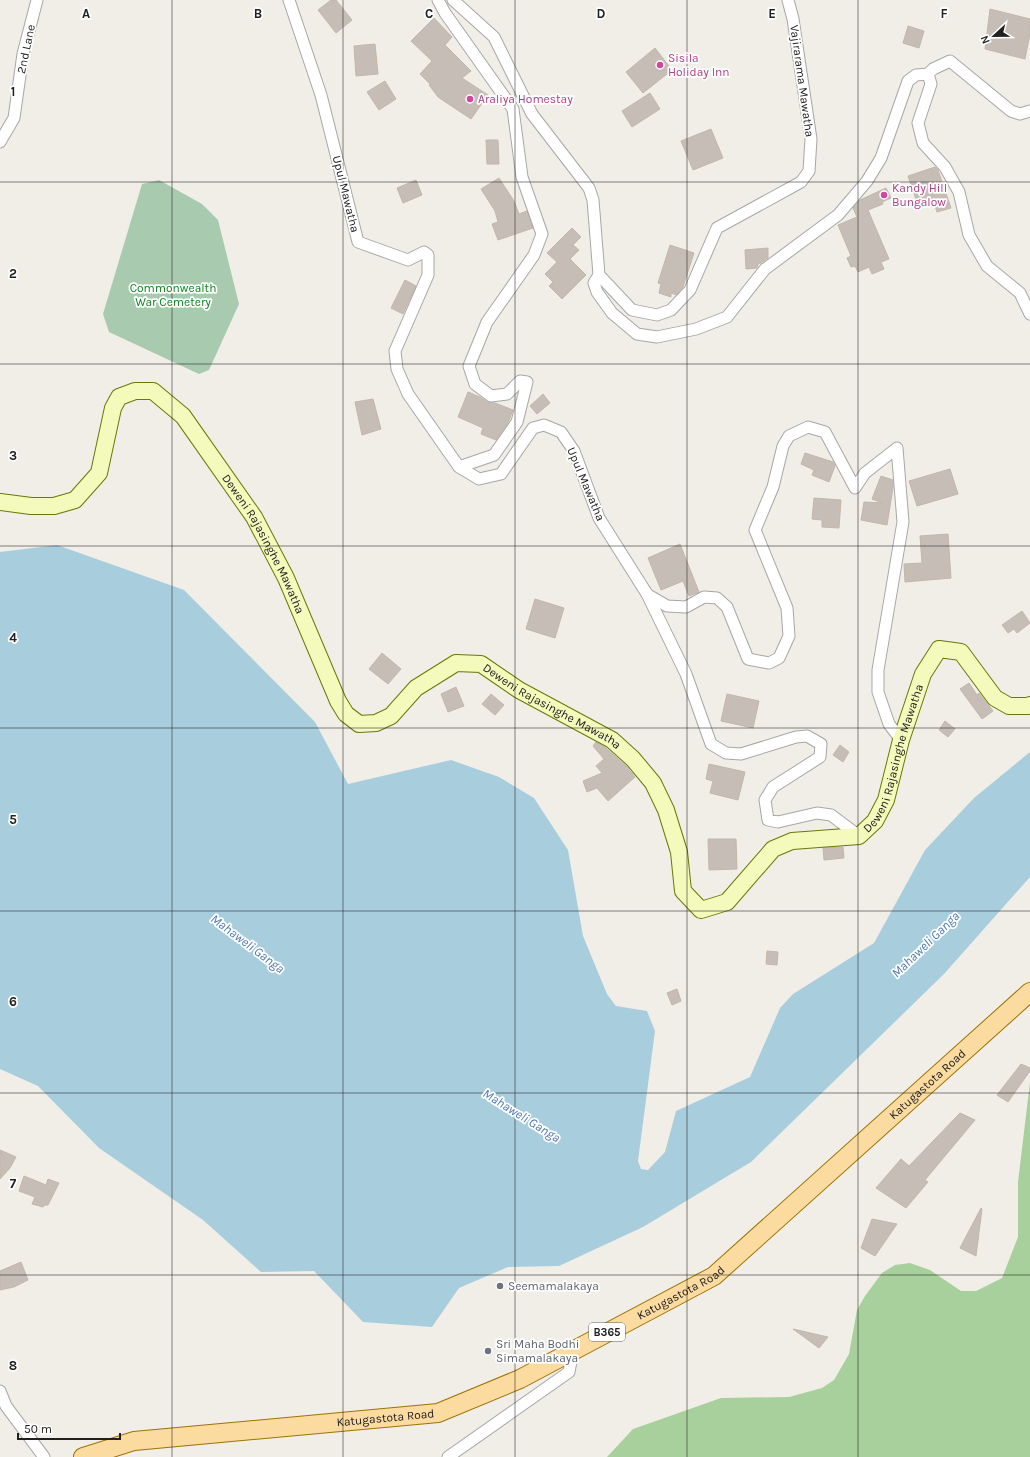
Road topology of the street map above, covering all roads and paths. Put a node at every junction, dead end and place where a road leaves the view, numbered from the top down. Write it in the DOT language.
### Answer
graph roads {
  1 [pos="37,0"];
  2 [pos="289,0"];
  3 [pos="438,0"];
  4 [pos="453,0"];
  5 [pos="788,0"];
  6 [pos="928,74"];
  7 [pos="1030,111"];
  8 [pos="0,142"];
  9 [pos="599,275"];
  10 [pos="1030,314"];
  11 [pos="459,467"];
  12 [pos="0,502"];
  13 [pos="647,594"];
  14 [pos="1030,705"];
  15 [pos="902,740"];
  16 [pos="859,836"];
  17 [pos="1030,992"];
  18 [pos="573,1350"];
  19 [pos="0,1391"];
  20 [pos="3,1407"];
  21 [pos="44,1457"];
  22 [pos="83,1457"];
  23 [pos="448,1457"];
  1 -- 8 [label="street, 2nd Lane"];
  2 -- 11 [label="street, Upul Mawatha"];
  3 -- 11 [label="street"];
  4 -- 9 [label="street"];
  5 -- 9 [label="street, Vajirarama Mawatha"];
  6 -- 7 [label="street"];
  6 -- 9 [label="street"];
  6 -- 10 [label="street"];
  11 -- 13 [label="street, Upul Mawatha"];
  12 -- 16 [label="street, Deweni Rajasinghe Mawatha"];
  13 -- 15 [label="street"];
  13 -- 16 [label="street, Upul Mawatha"];
  14 -- 15 [label="street, Deweni Rajasinghe Mawatha"];
  15 -- 16 [label="street, Deweni Rajasinghe Mawatha"];
  17 -- 18 [label="main road, Katugastota Road / B365"];
  18 -- 22 [label="main road, Katugastota Road / B365"];
  18 -- 23 [label="street"];
  19 -- 20 [label="street"];
  20 -- 21 [label="street"];
}
